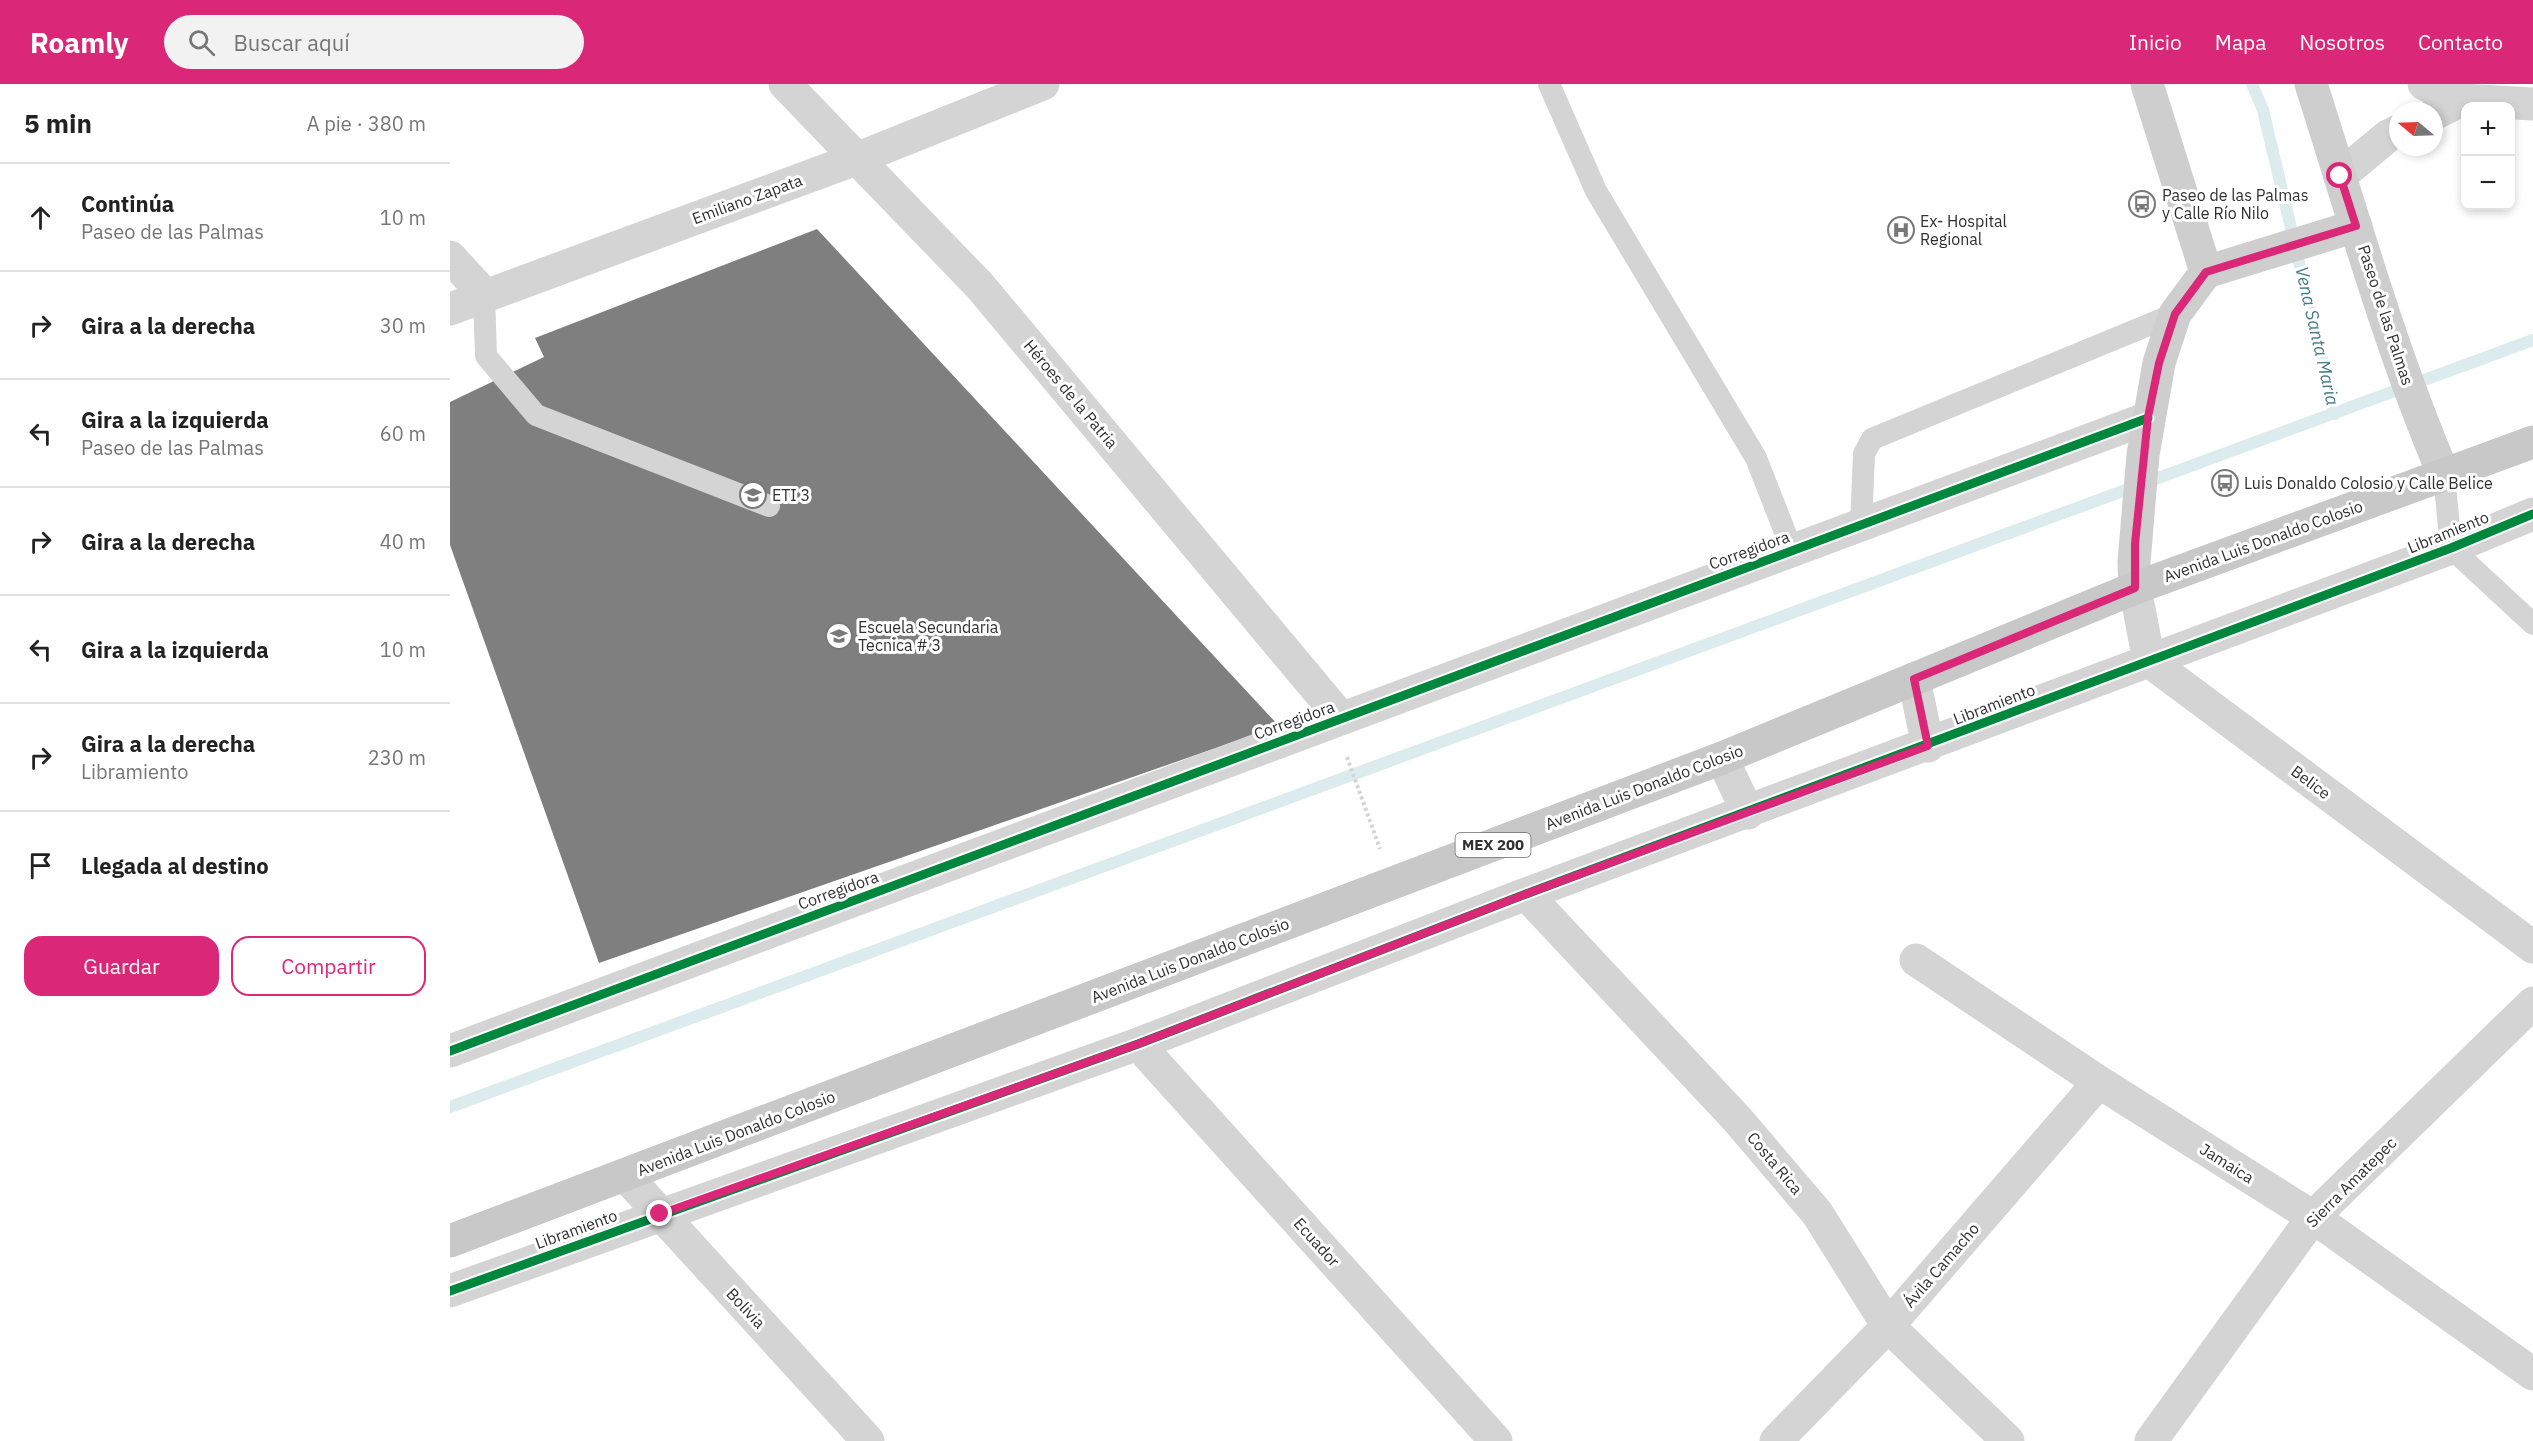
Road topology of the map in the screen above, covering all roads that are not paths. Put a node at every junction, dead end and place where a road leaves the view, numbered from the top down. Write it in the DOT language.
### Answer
graph roads {
  1 [pos="785,84"];
  2 [pos="1042,84"];
  3 [pos="1549,84"];
  4 [pos="2147,84"];
  5 [pos="2311,84"];
  6 [pos="2424,84"];
  7 [pos="2533,104"];
  8 [pos="2448,107"];
  9 [pos="2389,136"];
  10 [pos="856,159"];
  11 [pos="2340,176"];
  12 [pos="2356,226"];
  13 [pos="450,257"];
  14 [pos="2206,272"];
  15 [pos="484,294"];
  16 [pos="450,309"];
  17 [pos="2175,314"];
  18 [pos="2148,417"];
  19 [pos="2533,442"];
  20 [pos="2444,476"];
  21 [pos="769,506"];
  22 [pos="2533,514"];
  23 [pos="1861,525"];
  24 [pos="2451,548"];
  25 [pos="1792,550"];
  26 [pos="2135,588"];
  27 [pos="2533,624"];
  28 [pos="2149,661"];
  29 [pos="1914,679"];
  30 [pos="1341,718"];
  31 [pos="1928,746"];
  32 [pos="1722,758"];
  33 [pos="1748,813"];
  34 [pos="1526,894"];
  35 [pos="2533,947"];
  36 [pos="1916,960"];
  37 [pos="2533,1003"];
  38 [pos="1138,1044"];
  39 [pos="450,1051"];
  40 [pos="2099,1082"];
  41 [pos="625,1175"];
  42 [pos="660,1214"];
  43 [pos="2313,1217"];
  44 [pos="450,1241"];
  45 [pos="450,1291"];
  46 [pos="1888,1326"];
  47 [pos="2533,1374"];
  48 [pos="868,1441"];
  49 [pos="1496,1441"];
  50 [pos="1776,1441"];
  51 [pos="2008,1441"];
  52 [pos="2151,1441"];
  1 -- 10 [label="street, Héroes de la Patria"];
  2 -- 10 [label="street, Emiliano Zapata"];
  3 -- 25 [label="lane"];
  4 -- 14 [label="street"];
  5 -- 11 [label="street, Paseo de las Palmas"];
  6 -- 8 [label="street"];
  7 -- 8 [label="street"];
  9 -- 11 [label="street"];
  10 -- 15 [label="street, Emiliano Zapata"];
  10 -- 30 [label="street, Héroes de la Patria"];
  11 -- 12 [label="street, Paseo de las Palmas"];
  12 -- 14 [label="street"];
  12 -- 20 [label="street, Paseo de las Palmas"];
  13 -- 15 [label="street"];
  14 -- 17 [label="street"];
  15 -- 16 [label="street, Emiliano Zapata"];
  15 -- 21 [label="lane"];
  17 -- 18 [label="street"];
  17 -- 23 [label="lane"];
  18 -- 23 [label="street, Corregidora"];
  18 -- 26 [label="street"];
  19 -- 20 [label="main road, Avenida Luis Donaldo Colosio / MEX 200"];
  20 -- 24 [label="lane"];
  20 -- 26 [label="main road, Avenida Luis Donaldo Colosio / MEX 200"];
  22 -- 24 [label="street, Libramiento"];
  23 -- 25 [label="street, Corregidora"];
  24 -- 27 [label="lane"];
  24 -- 28 [label="street, Libramiento"];
  25 -- 30 [label="street, Corregidora"];
  26 -- 28 [label="street"];
  26 -- 29 [label="main road, Avenida Luis Donaldo Colosio / MEX 200"];
  28 -- 31 [label="street, Libramiento"];
  28 -- 35 [label="street, Belice"];
  29 -- 31 [label="street"];
  29 -- 32 [label="main road, Avenida Luis Donaldo Colosio / MEX 200"];
  30 -- 39 [label="street, Corregidora"];
  31 -- 33 [label="street, Libramiento"];
  32 -- 33 [label="street"];
  32 -- 41 [label="main road, Avenida Luis Donaldo Colosio / MEX 200"];
  33 -- 34 [label="street, Libramiento"];
  34 -- 38 [label="street, Libramiento"];
  34 -- 46 [label="street, Costa Rica"];
  36 -- 40 [label="street, Jamaica"];
  37 -- 43 [label="street, Sierra Amatepec"];
  38 -- 42 [label="street, Libramiento"];
  38 -- 49 [label="street, Ecuador"];
  40 -- 43 [label="street, Jamaica"];
  40 -- 46 [label="street, Ávila Camacho"];
  41 -- 42 [label="street, Bolivia"];
  41 -- 44 [label="main road, Avenida Luis Donaldo Colosio / MEX 200"];
  42 -- 45 [label="street, Libramiento"];
  42 -- 48 [label="street, Bolivia"];
  43 -- 47 [label="street, Jamaica"];
  43 -- 52 [label="street, Sierra Amatepec"];
  46 -- 50 [label="street, Ávila Camacho"];
  46 -- 51 [label="street, Costa Rica"];
}
